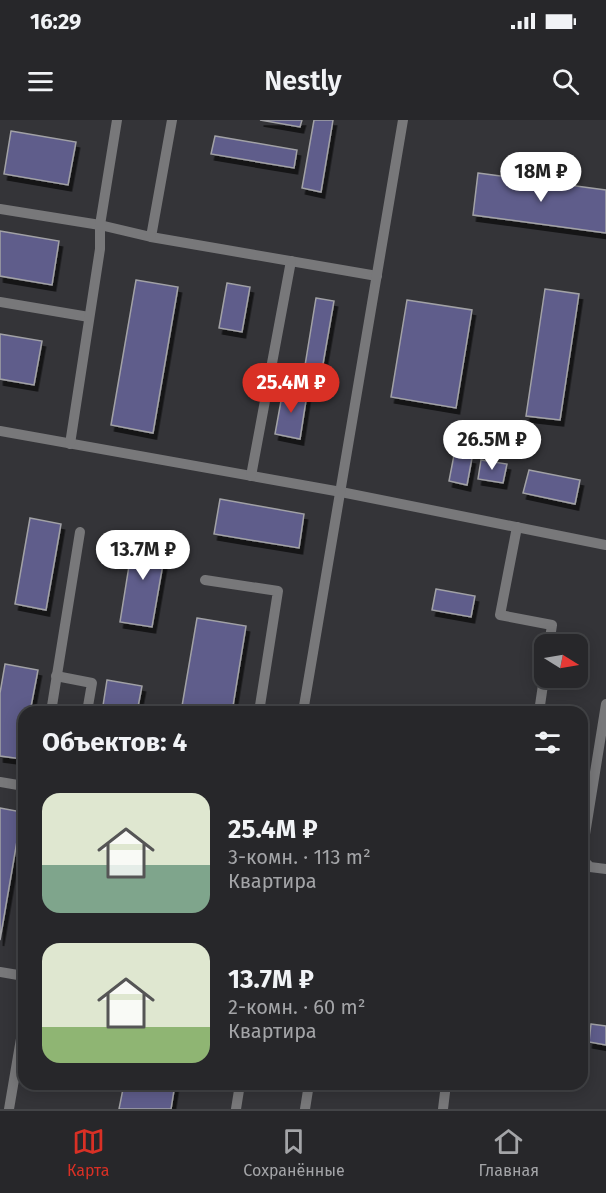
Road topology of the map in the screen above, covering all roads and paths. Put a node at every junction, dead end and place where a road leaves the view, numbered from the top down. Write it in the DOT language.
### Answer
graph roads {
  1 [pos="117,120"];
  2 [pos="172,120"];
  3 [pos="403,120"];
  4 [pos="0,209"];
  5 [pos="100,225"];
  6 [pos="151,237"];
  7 [pos="291,261"];
  8 [pos="377,276"];
  9 [pos="0,302"];
  10 [pos="89,317"];
  11 [pos="0,431"];
  12 [pos="70,444"];
  13 [pos="251,476"];
  14 [pos="341,492"];
  15 [pos="517,527"];
  16 [pos="80,531"];
  17 [pos="606,545"];
  18 [pos="205,580"];
  19 [pos="551,634"];
  20 [pos="56,676"];
  21 [pos="543,688"];
  22 [pos="606,704"];
  23 [pos="52,706"];
  24 [pos="88,706"];
  25 [pos="260,706"];
  26 [pos="304,706"];
  27 [pos="540,706"];
  28 [pos="0,782"];
  29 [pos="18,785"];
  30 [pos="588,816"];
  31 [pos="588,865"];
  32 [pos="606,869"];
  33 [pos="0,972"];
  34 [pos="18,975"];
  35 [pos="18,1056"];
  36 [pos="239,1090"];
  37 [pos="308,1090"];
  38 [pos="445,1090"];
  39 [pos="9,1109"];
  40 [pos="236,1109"];
  41 [pos="305,1109"];
  42 [pos="443,1109"];
  1 -- 5 [label="lane"];
  2 -- 6 [label="lane"];
  3 -- 8 [label="lane"];
  4 -- 5 [label="lane"];
  5 -- 6 [label="lane"];
  5 -- 10 [label="lane"];
  6 -- 7 [label="lane"];
  7 -- 8 [label="lane"];
  7 -- 13 [label="lane"];
  8 -- 14 [label="lane"];
  9 -- 10 [label="lane"];
  10 -- 12 [label="lane"];
  11 -- 12 [label="lane"];
  12 -- 13 [label="lane"];
  13 -- 14 [label="lane"];
  14 -- 15 [label="lane"];
  14 -- 26 [label="lane"];
  15 -- 17 [label="lane"];
  15 -- 19 [label="lane"];
  16 -- 20 [label="lane"];
  18 -- 25 [label="lane"];
  20 -- 23 [label="lane"];
  20 -- 24 [label="lane"];
  21 -- 27 [label="lane"];
  22 -- 30 [label="lane"];
  28 -- 29 [label="lane"];
  31 -- 32 [label="lane"];
  33 -- 34 [label="lane"];
  35 -- 39 [label="lane"];
  36 -- 40 [label="lane"];
  37 -- 41 [label="lane"];
  38 -- 42 [label="lane"];
}
